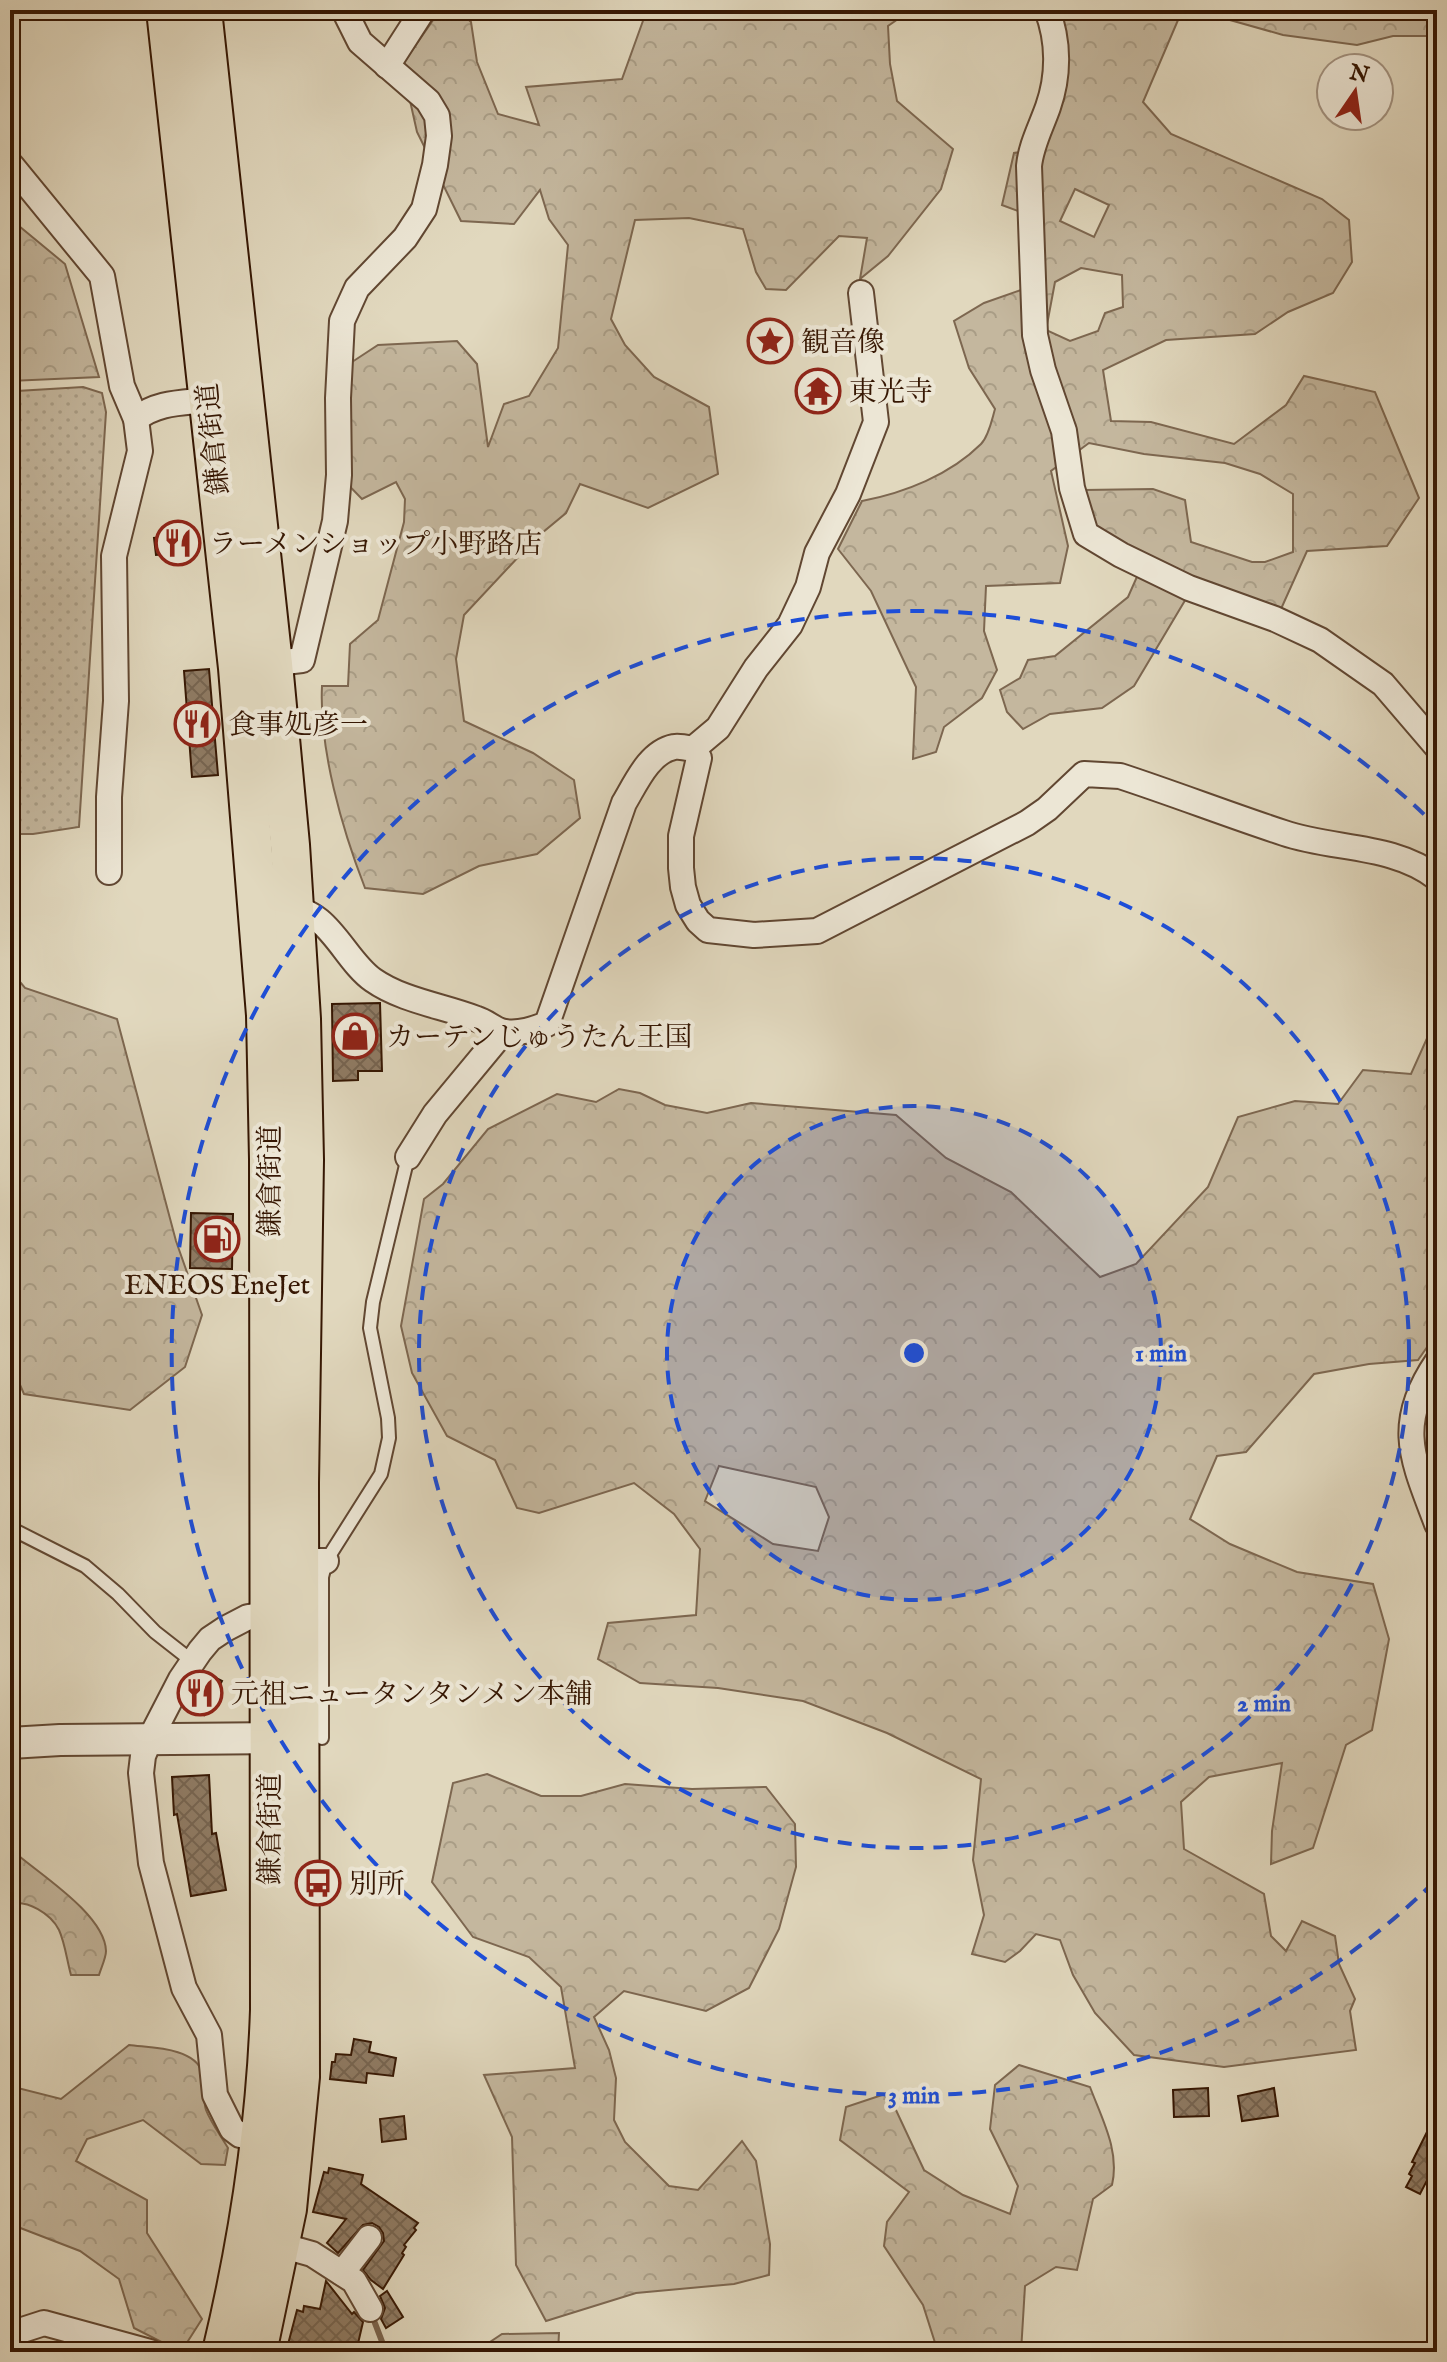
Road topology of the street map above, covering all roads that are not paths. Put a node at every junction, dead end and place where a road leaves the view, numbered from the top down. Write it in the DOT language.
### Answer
graph roads {
  1 [pos="166,10"];
  2 [pos="202,10"];
  3 [pos="344,10"];
  4 [pos="1047,10"];
  5 [pos="417,12"];
  6 [pos="387,66"];
  7 [pos="12,166"];
  8 [pos="861,293"];
  9 [pos="207,400"];
  10 [pos="136,419"];
  11 [pos="256,666"];
  12 [pos="1437,747"];
  13 [pos="693,749"];
  14 [pos="109,872"];
  15 [pos="1437,878"];
  16 [pos="277,909"];
  17 [pos="503,1032"];
  18 [pos="408,1157"];
  19 [pos="1437,1362"];
  20 [pos="1430,1486"];
  21 [pos="1437,1524"];
  22 [pos="10,1528"];
  23 [pos="313,1561"];
  24 [pos="268,1614"];
  25 [pos="192,1661"];
  26 [pos="297,1738"];
  27 [pos="150,1739"];
  28 [pos="10,1743"];
  29 [pos="278,2142"];
  30 [pos="369,2238"];
  31 [pos="280,2245"];
  32 [pos="342,2273"];
  33 [pos="370,2309"];
  34 [pos="10,2334"];
  35 [pos="150,2352"];
  36 [pos="222,2352"];
  37 [pos="257,2352"];
  1 -- 9 [label="main road, 鎌倉街道"];
  2 -- 11 [label="main road, 鎌倉街道"];
  3 -- 6 [label="street"];
  4 -- 12 [label="street"];
  5 -- 6 [label="street"];
  6 -- 11 [label="street"];
  7 -- 10 [label="street"];
  8 -- 13 [label="street"];
  9 -- 10 [label="street"];
  9 -- 11 [label="main road, 鎌倉街道"];
  10 -- 14 [label="street"];
  11 -- 16 [label="main road, 鎌倉街道"];
  13 -- 15 [label="street"];
  13 -- 17 [label="street"];
  16 -- 17 [label="street"];
  16 -- 23 [label="main road, 鎌倉街道"];
  16 -- 24 [label="main road, 鎌倉街道"];
  17 -- 18 [label="street"];
  18 -- 23 [label="lane"];
  19 -- 20 [label="street"];
  20 -- 21 [label="street"];
  22 -- 25 [label="lane"];
  23 -- 26 [label="main road, 鎌倉街道"];
  24 -- 25 [label="street"];
  24 -- 26 [label="main road, 鎌倉街道"];
  25 -- 27 [label="street"];
  26 -- 27 [label="street"];
  26 -- 29 [label="main road, 鎌倉街道"];
  27 -- 28 [label="street"];
  27 -- 29 [label="street"];
  29 -- 31 [label="main road, 鎌倉街道"];
  29 -- 36 [label="main road, 鎌倉街道"];
  30 -- 32 [label="street"];
  31 -- 32 [label="street"];
  31 -- 37 [label="main road, 鎌倉街道"];
  32 -- 33 [label="street"];
  34 -- 35 [label="street"];
}
